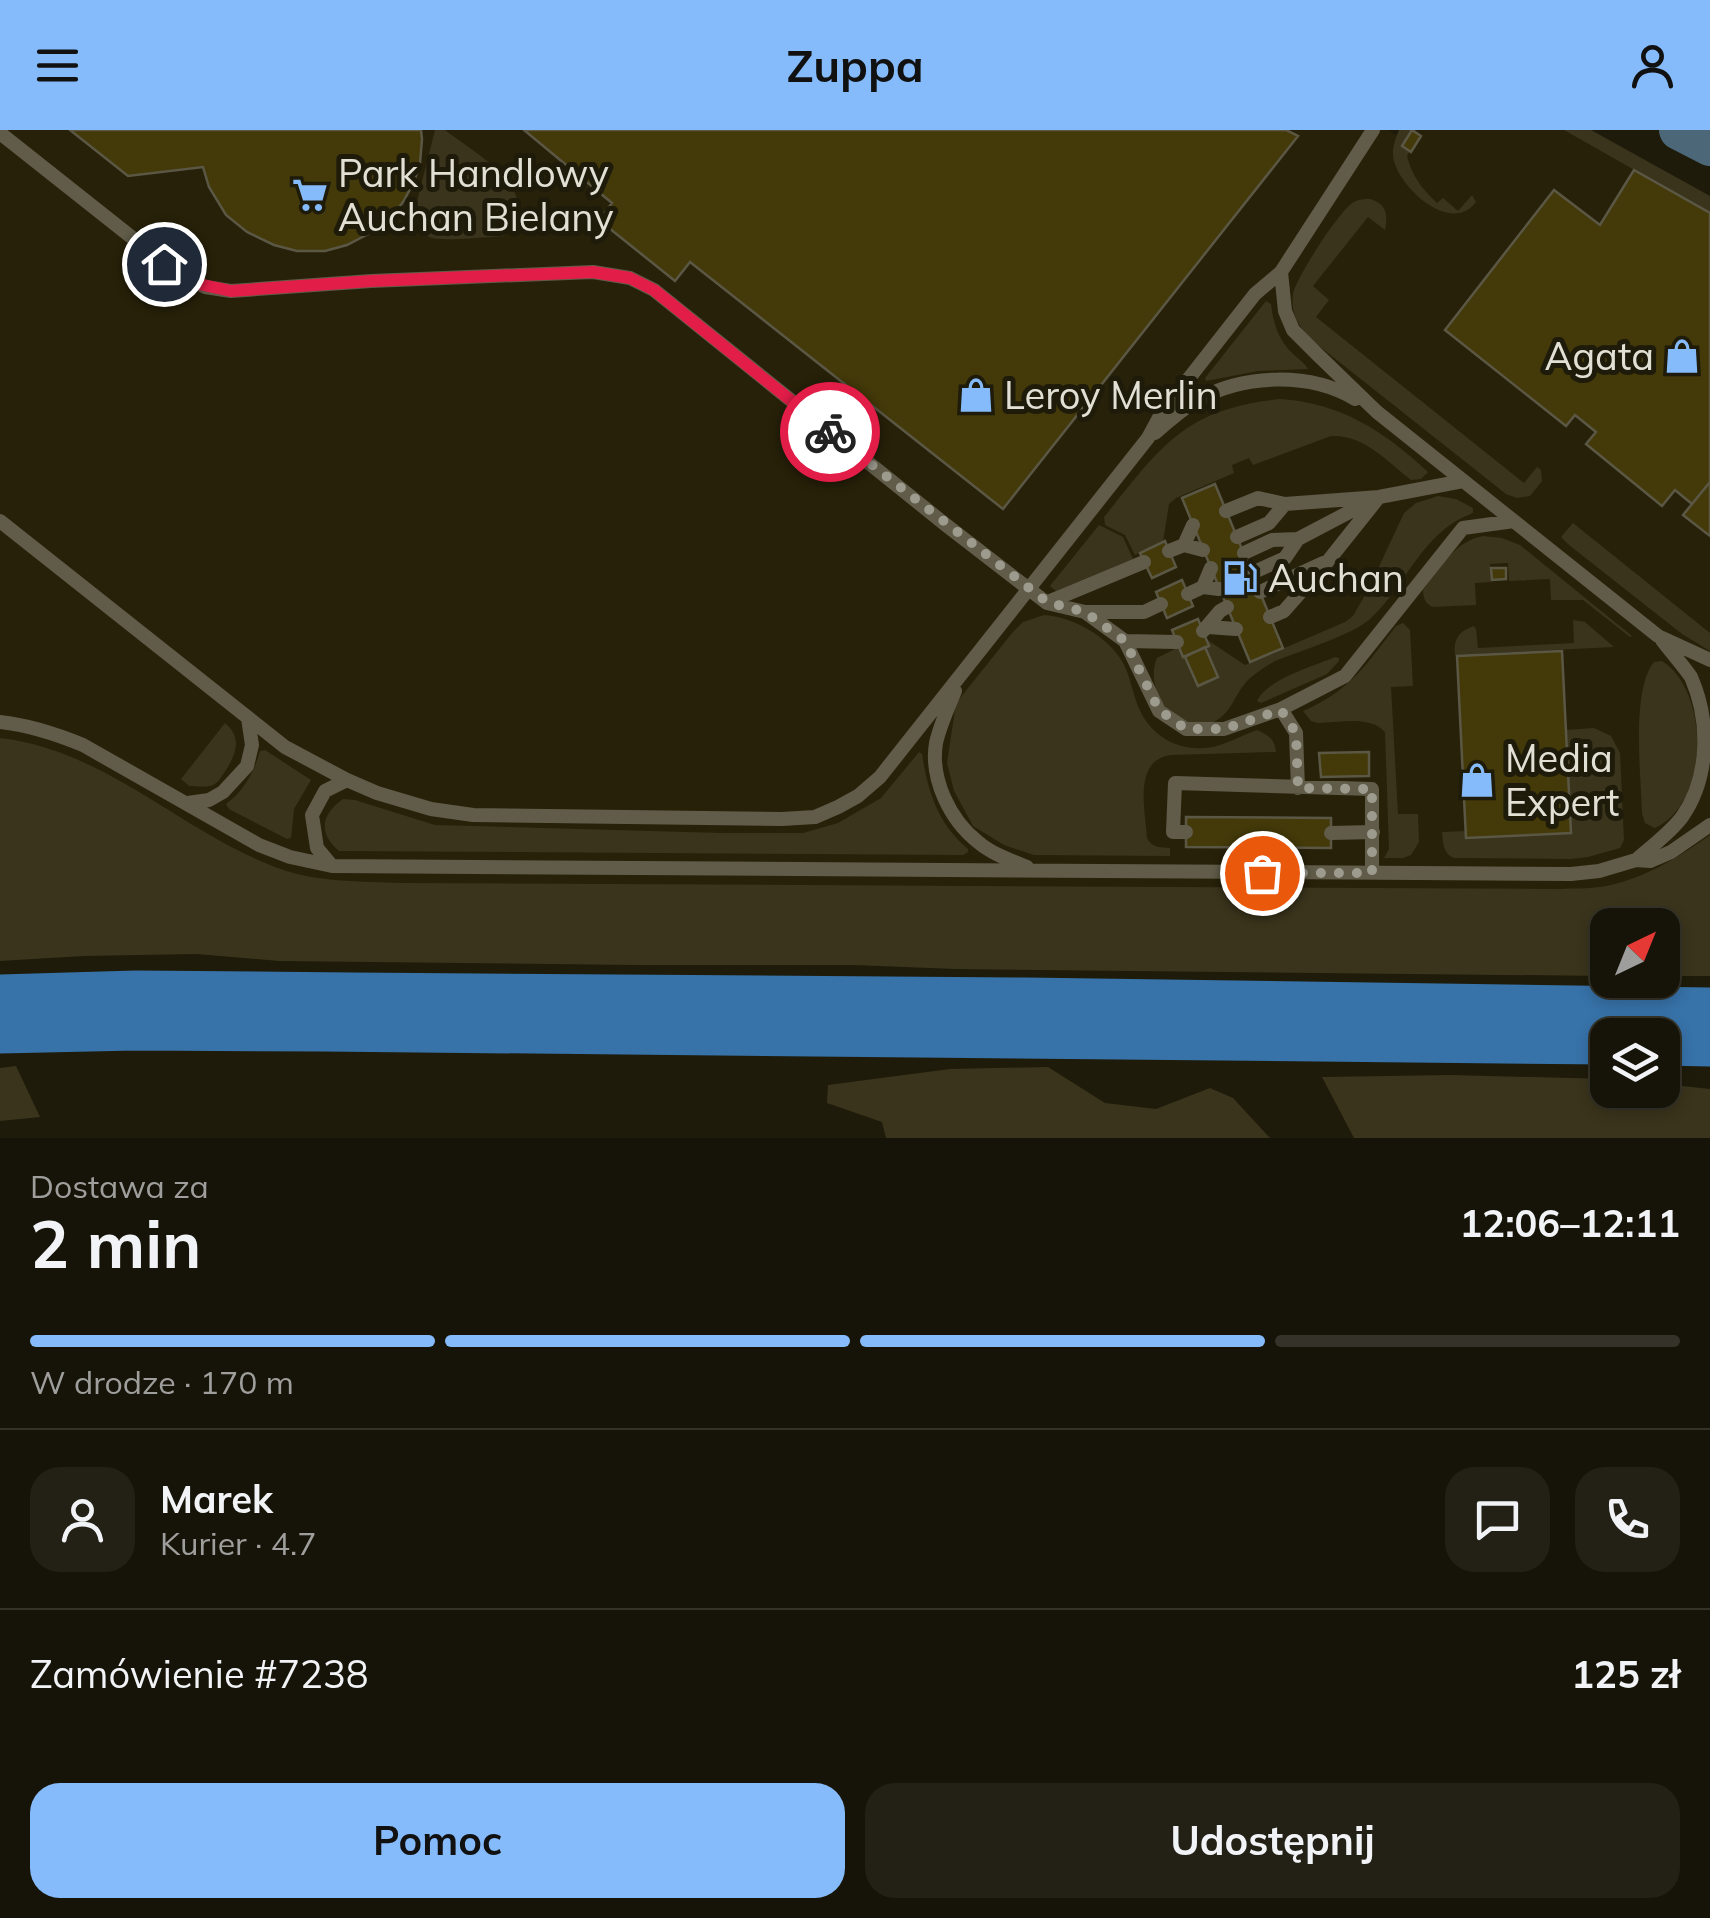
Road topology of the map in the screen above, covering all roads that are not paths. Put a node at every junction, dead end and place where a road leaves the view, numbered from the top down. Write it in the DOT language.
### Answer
graph roads {
  1 [pos="1373,130"];
  2 [pos="1678,130"];
  3 [pos="0,134"];
  4 [pos="1710,146"];
  5 [pos="1281,272"];
  6 [pos="1377,412"];
  7 [pos="1148,438"];
  8 [pos="1464,482"];
  9 [pos="1379,497"];
  10 [pos="1285,504"];
  11 [pos="1226,510"];
  12 [pos="0,521"];
  13 [pos="1514,521"];
  14 [pos="1193,525"];
  15 [pos="1237,537"];
  16 [pos="1298,538"];
  17 [pos="1203,550"];
  18 [pos="1244,553"];
  19 [pos="1328,560"];
  20 [pos="1144,562"];
  21 [pos="1211,568"];
  22 [pos="1252,574"];
  23 [pos="1203,587"];
  24 [pos="1028,588"];
  25 [pos="1219,589"];
  26 [pos="1260,592"];
  27 [pos="1188,594"];
  28 [pos="1047,602"];
  29 [pos="1161,604"];
  30 [pos="1227,608"];
  31 [pos="1085,612"];
  32 [pos="1270,617"];
  33 [pos="1236,629"];
  34 [pos="1658,636"];
  35 [pos="1125,641"];
  36 [pos="1177,642"];
  37 [pos="1710,660"];
  38 [pos="966,668"];
  39 [pos="1281,710"];
  40 [pos="248,718"];
  41 [pos="0,722"];
  42 [pos="347,780"];
  43 [pos="1298,788"];
  44 [pos="188,803"];
  45 [pos="1710,825"];
  46 [pos="1179,832"];
  47 [pos="1331,832"];
  48 [pos="1373,832"];
  49 [pos="1636,860"];
  50 [pos="332,866"];
  51 [pos="1042,872"];
  52 [pos="1372,873"];
  53 [pos="0,997"];
  54 [pos="1710,1010"];
  55 [pos="1364,1023"];
  56 [pos="0,1031"];
  57 [pos="1590,1041"];
  58 [pos="1680,1043"];
  59 [pos="1710,1044"];
  1 -- 5 [label="lane"];
  2 -- 4 [label="main road"];
  3 -- 24 [label="lane"];
  5 -- 6 [label="lane"];
  5 -- 7 [label="lane"];
  6 -- 7 [label="lane"];
  6 -- 8 [label="lane"];
  7 -- 24 [label="lane"];
  8 -- 9 [label="lane"];
  8 -- 13 [label="lane"];
  9 -- 10 [label="lane"];
  9 -- 16 [label="lane"];
  9 -- 19 [label="lane"];
  10 -- 11 [label="lane"];
  10 -- 15 [label="lane"];
  12 -- 40 [label="lane"];
  13 -- 34 [label="lane"];
  13 -- 39 [label="lane"];
  14 -- 17 [label="lane"];
  16 -- 18 [label="lane"];
  16 -- 22 [label="lane"];
  19 -- 26 [label="lane"];
  19 -- 32 [label="lane"];
  20 -- 28 [label="lane"];
  21 -- 23 [label="lane"];
  23 -- 25 [label="lane"];
  23 -- 27 [label="lane"];
  24 -- 28 [label="lane"];
  24 -- 38 [label="lane"];
  28 -- 31 [label="lane"];
  29 -- 31 [label="lane"];
  30 -- 33 [label="lane"];
  31 -- 35 [label="lane"];
  34 -- 37 [label="lane"];
  34 -- 49 [label="lane"];
  35 -- 36 [label="lane"];
  35 -- 39 [label="lane"];
  38 -- 42 [label="lane"];
  38 -- 51 [label="lane"];
  39 -- 43 [label="lane"];
  40 -- 42 [label="lane"];
  40 -- 44 [label="lane"];
  41 -- 44 [label="lane"];
  42 -- 50 [label="lane"];
  43 -- 46 [label="lane"];
  43 -- 48 [label="lane"];
  44 -- 50 [label="lane"];
  45 -- 49 [label="lane"];
  47 -- 48 [label="lane"];
  48 -- 52 [label="lane"];
  49 -- 52 [label="lane"];
  50 -- 51 [label="lane"];
  51 -- 52 [label="lane"];
  53 -- 55 [label="main road"];
  54 -- 55 [label="main road"];
  55 -- 56 [label="main road"];
  55 -- 57 [label="main road"];
  58 -- 59 [label="main road"];
}
